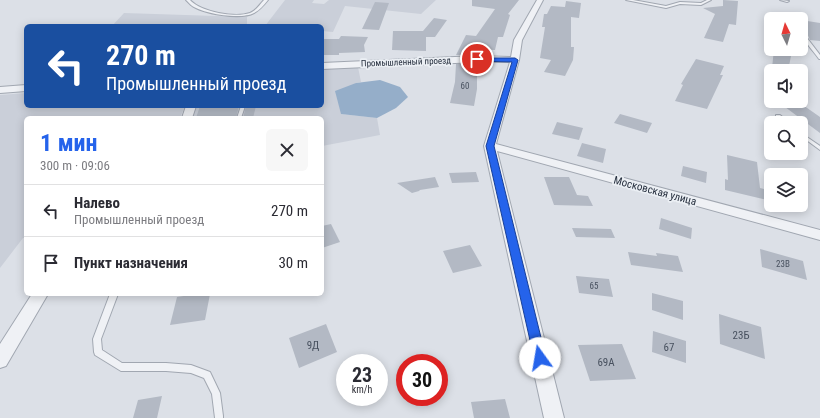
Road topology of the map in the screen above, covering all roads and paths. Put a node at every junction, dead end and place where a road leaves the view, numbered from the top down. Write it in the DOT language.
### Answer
graph roads {
  1 [pos="188,0"];
  2 [pos="266,0"];
  3 [pos="540,0"];
  4 [pos="628,0"];
  5 [pos="709,0"];
  6 [pos="782,0"];
  7 [pos="787,1"];
  8 [pos="808,41"];
  9 [pos="820,58"];
  10 [pos="515,60"];
  11 [pos="324,66"];
  12 [pos="24,88"];
  13 [pos="0,90"];
  14 [pos="808,139"];
  15 [pos="490,146"];
  16 [pos="820,148"];
  17 [pos="820,235"];
  18 [pos="39,296"];
  19 [pos="113,296"];
  20 [pos="0,360"];
  21 [pos="219,416"];
  22 [pos="554,418"];
  1 -- 2 [label="lane"];
  3 -- 10 [label="street"];
  4 -- 5 [label="lane"];
  6 -- 7 [label="lane"];
  8 -- 9 [label="lane"];
  10 -- 11 [label="street, Промышленный проезд"];
  10 -- 15 [label="street"];
  12 -- 13 [label="street"];
  14 -- 16 [label="lane"];
  15 -- 17 [label="street, Московская улица"];
  15 -- 22 [label="street"];
  18 -- 20 [label="street"];
  19 -- 21 [label="lane"];
}
